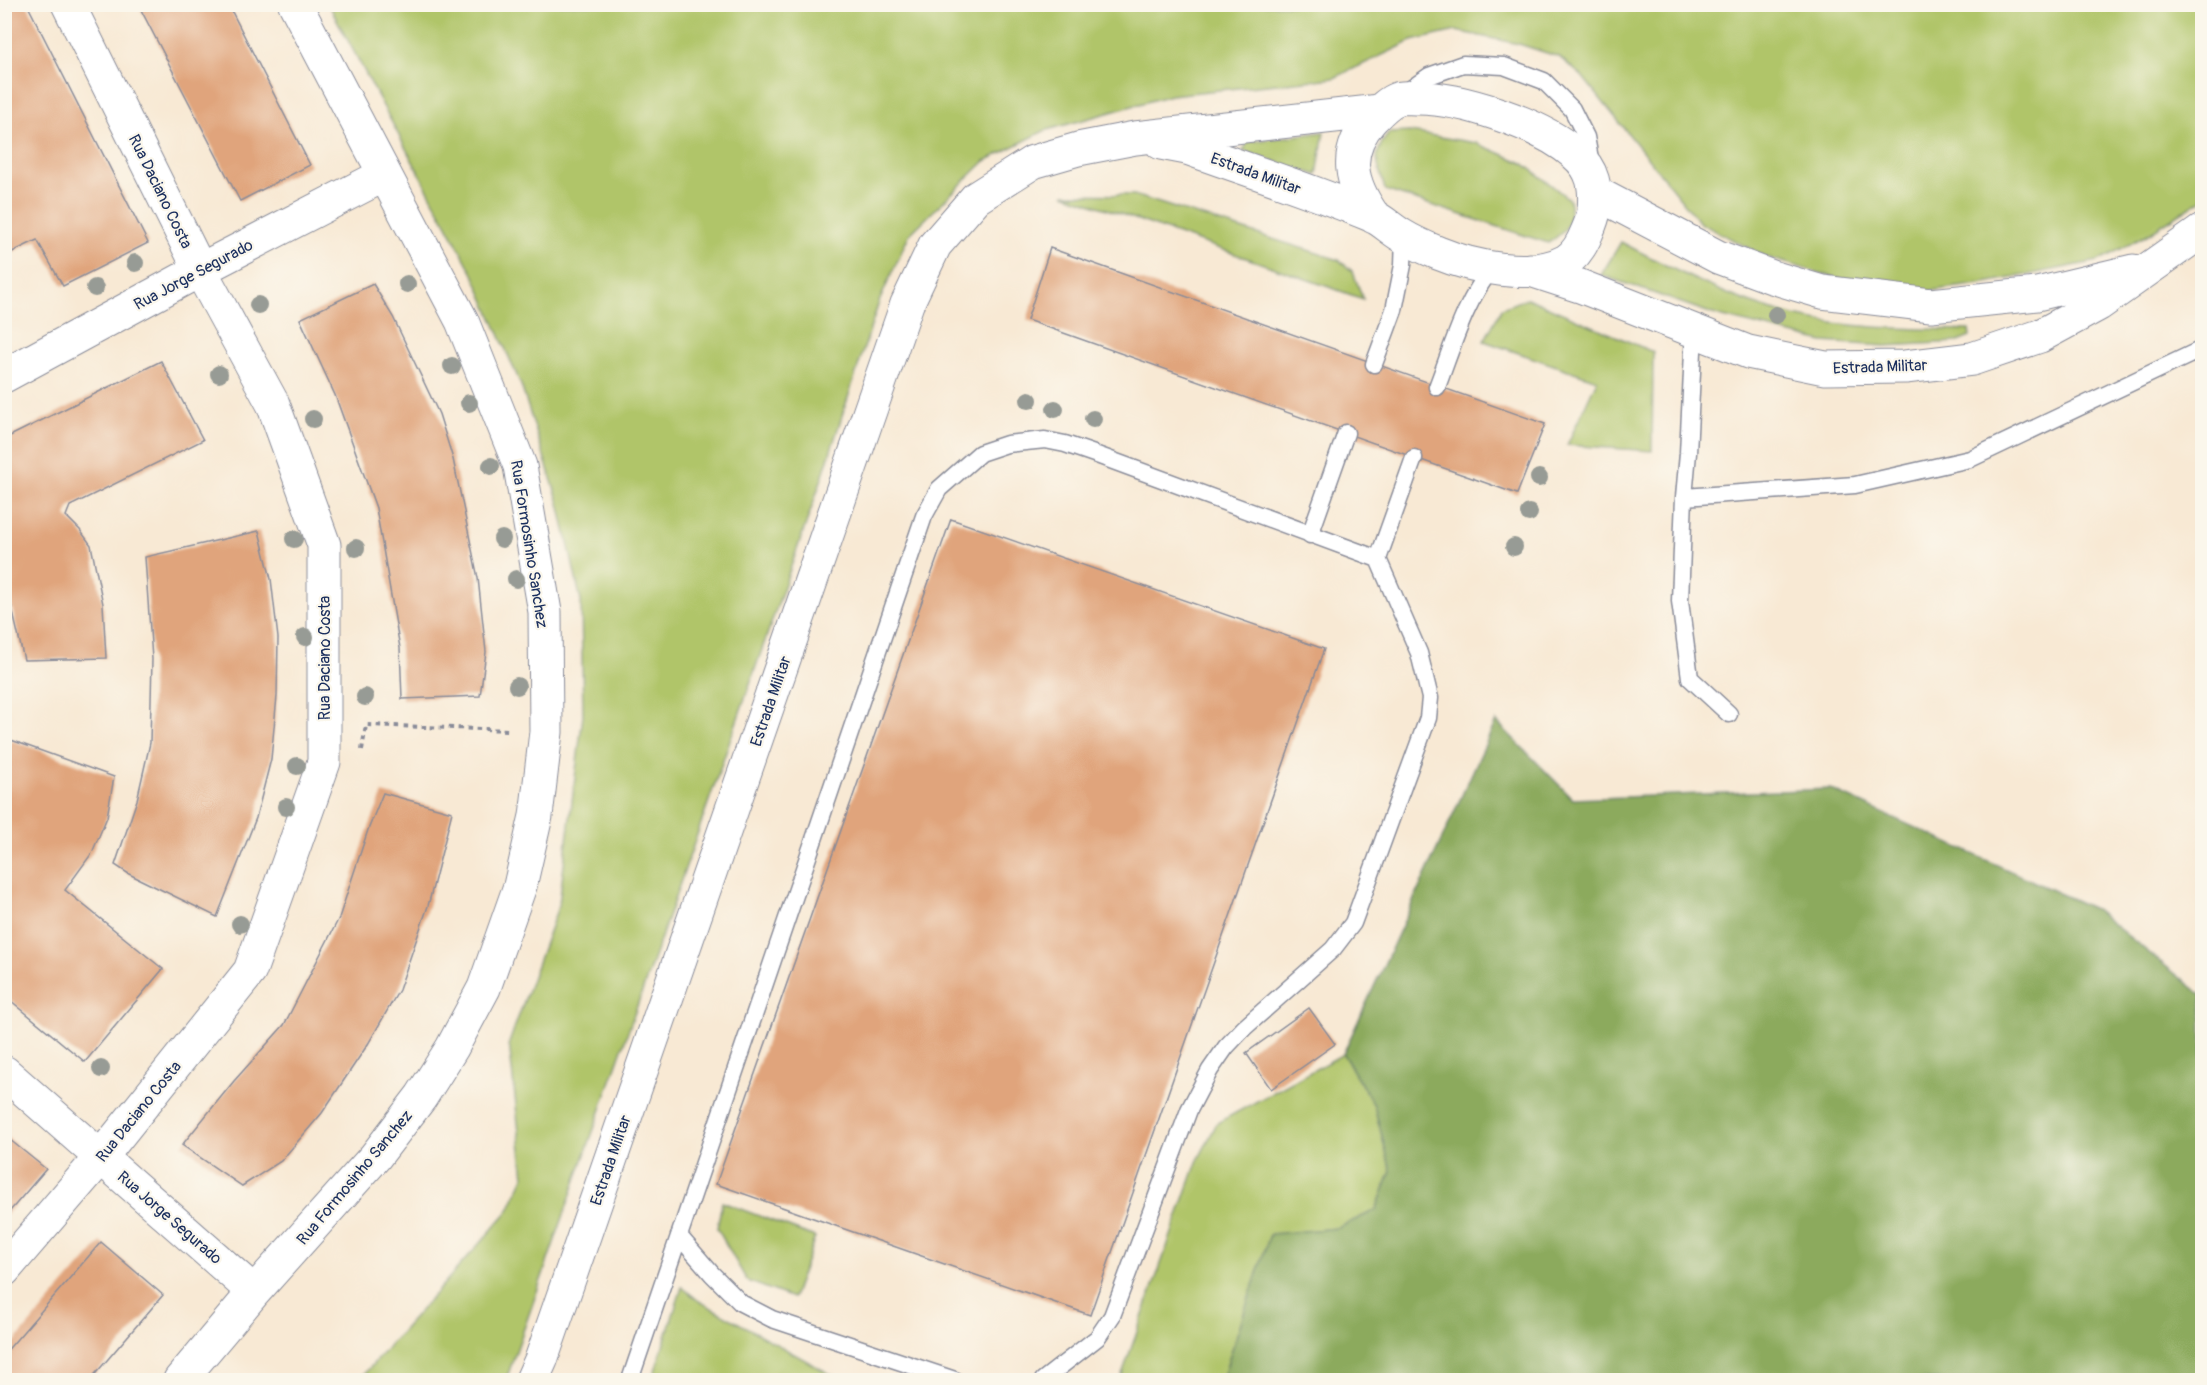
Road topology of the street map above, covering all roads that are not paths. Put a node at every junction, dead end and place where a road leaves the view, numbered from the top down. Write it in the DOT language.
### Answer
graph roads {
  1 [pos="68,4"];
  2 [pos="295,4"];
  3 [pos="1388,105"];
  4 [pos="1136,138"];
  5 [pos="384,175"];
  6 [pos="1595,184"];
  7 [pos="1374,216"];
  8 [pos="2202,231"];
  9 [pos="1404,237"];
  10 [pos="1494,267"];
  11 [pos="2149,267"];
  12 [pos="200,270"];
  13 [pos="1531,270"];
  14 [pos="1694,331"];
  15 [pos="2202,349"];
  16 [pos="1374,364"];
  17 [pos="4,376"];
  18 [pos="1437,387"];
  19 [pos="1346,433"];
  20 [pos="1414,458"];
  21 [pos="1684,497"];
  22 [pos="1310,534"];
  23 [pos="1378,559"];
  24 [pos="1729,714"];
  25 [pos="4,1072"];
  26 [pos="101,1157"];
  27 [pos="679,1236"];
  28 [pos="4,1270"];
  29 [pos="254,1292"];
  30 [pos="180,1380"];
  31 [pos="532,1380"];
  32 [pos="630,1380"];
  33 [pos="955,1380"];
  34 [pos="1043,1380"];
  1 -- 12 [label="street, Rua Daciano Costa"];
  2 -- 5 [label="street, Rua Formosinho Sanchez"];
  3 -- 4 [label="street, Estrada Militar"];
  3 -- 6 [label="street, Estrada Militar"];
  3 -- 6 [label="lane"];
  3 -- 7 [label="street, Estrada Militar"];
  4 -- 7 [label="street, Estrada Militar"];
  4 -- 31 [label="street, Estrada Militar"];
  5 -- 12 [label="street, Rua Jorge Segurado"];
  5 -- 29 [label="street, Rua Formosinho Sanchez"];
  6 -- 11 [label="street, Estrada Militar"];
  6 -- 13 [label="street, Estrada Militar"];
  7 -- 9 [label="street, Estrada Militar"];
  8 -- 11 [label="street, Estrada Militar"];
  9 -- 10 [label="street, Estrada Militar"];
  9 -- 16 [label="lane"];
  10 -- 13 [label="street, Estrada Militar"];
  10 -- 18 [label="lane"];
  11 -- 14 [label="street, Estrada Militar"];
  12 -- 17 [label="street, Rua Jorge Segurado"];
  12 -- 26 [label="street, Rua Daciano Costa"];
  13 -- 14 [label="street, Estrada Militar"];
  14 -- 21 [label="lane"];
  15 -- 21 [label="lane"];
  19 -- 22 [label="lane"];
  20 -- 23 [label="lane"];
  21 -- 24 [label="lane"];
  22 -- 23 [label="lane"];
  22 -- 27 [label="lane"];
  23 -- 34 [label="lane"];
  25 -- 26 [label="street, Rua Jorge Segurado"];
  26 -- 28 [label="street, Rua Daciano Costa"];
  26 -- 29 [label="street, Rua Jorge Segurado"];
  27 -- 32 [label="lane"];
  27 -- 33 [label="lane"];
  29 -- 30 [label="street, Rua Formosinho Sanchez"];
}
